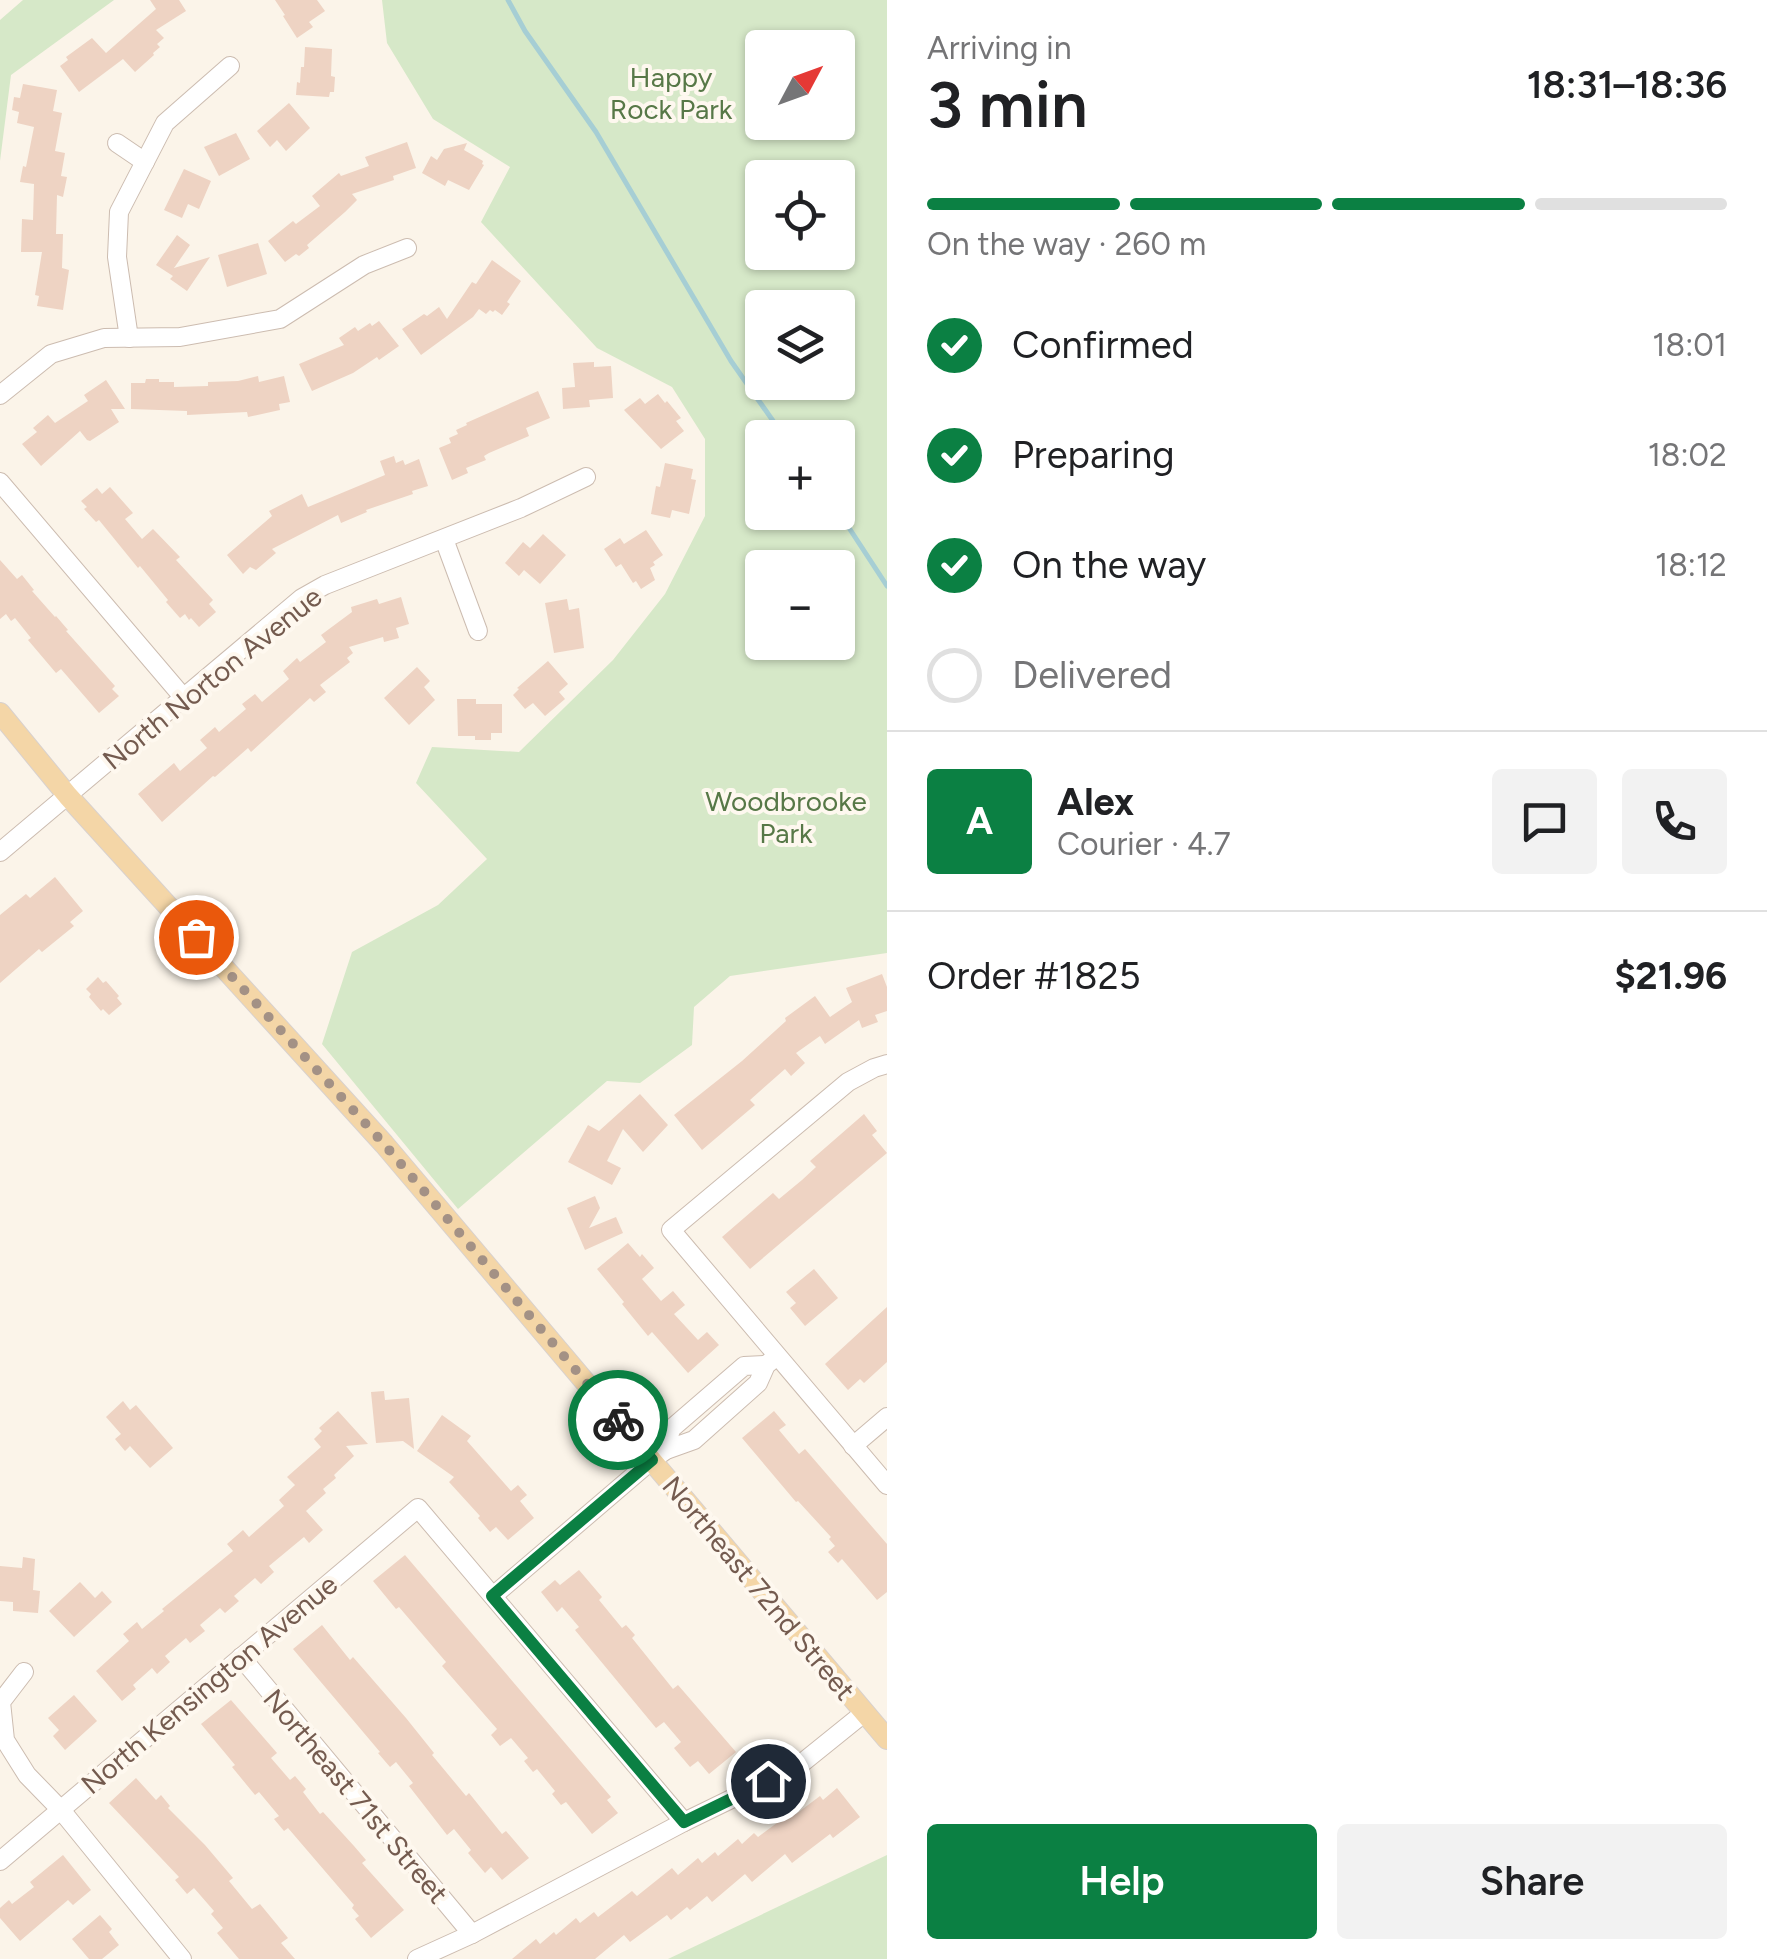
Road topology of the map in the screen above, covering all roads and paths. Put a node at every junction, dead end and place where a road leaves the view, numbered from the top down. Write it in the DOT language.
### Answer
graph roads {
  1 [pos="230,66"];
  2 [pos="116,143"];
  3 [pos="145,162"];
  4 [pos="406,248"];
  5 [pos="129,338"];
  6 [pos="0,395"];
  7 [pos="586,477"];
  8 [pos="0,482"];
  9 [pos="444,539"];
  10 [pos="478,631"];
  11 [pos="183,697"];
  12 [pos="0,713"];
  13 [pos="68,796"];
  14 [pos="0,852"];
  15 [pos="887,1064"];
  16 [pos="771,1360"];
  17 [pos="887,1417"];
  18 [pos="853,1446"];
  19 [pos="659,1455"];
  20 [pos="887,1485"];
  21 [pos="492,1596"];
  22 [pos="240,1657"];
  23 [pos="24,1672"];
  24 [pos="864,1714"];
  25 [pos="887,1740"];
  26 [pos="61,1810"];
  27 [pos="684,1822"];
  28 [pos="0,1862"];
  29 [pos="472,1934"];
  30 [pos="182,1959"];
  31 [pos="417,1959"];
  1 -- 3 [label="street"];
  2 -- 3 [label="street"];
  3 -- 5 [label="street"];
  4 -- 5 [label="street"];
  5 -- 6 [label="street"];
  7 -- 9 [label="street, North Norton Avenue"];
  8 -- 11 [label="street"];
  9 -- 10 [label="street"];
  9 -- 11 [label="street, North Norton Avenue"];
  11 -- 13 [label="street, North Norton Avenue"];
  12 -- 13 [label="main road, Northeast 72nd Street"];
  13 -- 14 [label="street, North Norton Avenue"];
  13 -- 19 [label="main road, Northeast 72nd Street"];
  15 -- 16 [label="street"];
  16 -- 18 [label="street"];
  16 -- 19 [label="street"];
  17 -- 18 [label="street"];
  18 -- 20 [label="street"];
  19 -- 21 [label="street"];
  19 -- 24 [label="main road, Northeast 72nd Street"];
  21 -- 22 [label="street, North Kensington Avenue"];
  21 -- 27 [label="street"];
  22 -- 26 [label="street, North Kensington Avenue"];
  22 -- 29 [label="street, Northeast 71st Street"];
  23 -- 26 [label="street"];
  24 -- 25 [label="main road, Northeast 72nd Street"];
  24 -- 27 [label="street"];
  26 -- 28 [label="street, North Kensington Avenue"];
  26 -- 30 [label="street"];
  27 -- 29 [label="street"];
  29 -- 31 [label="street"];
}
